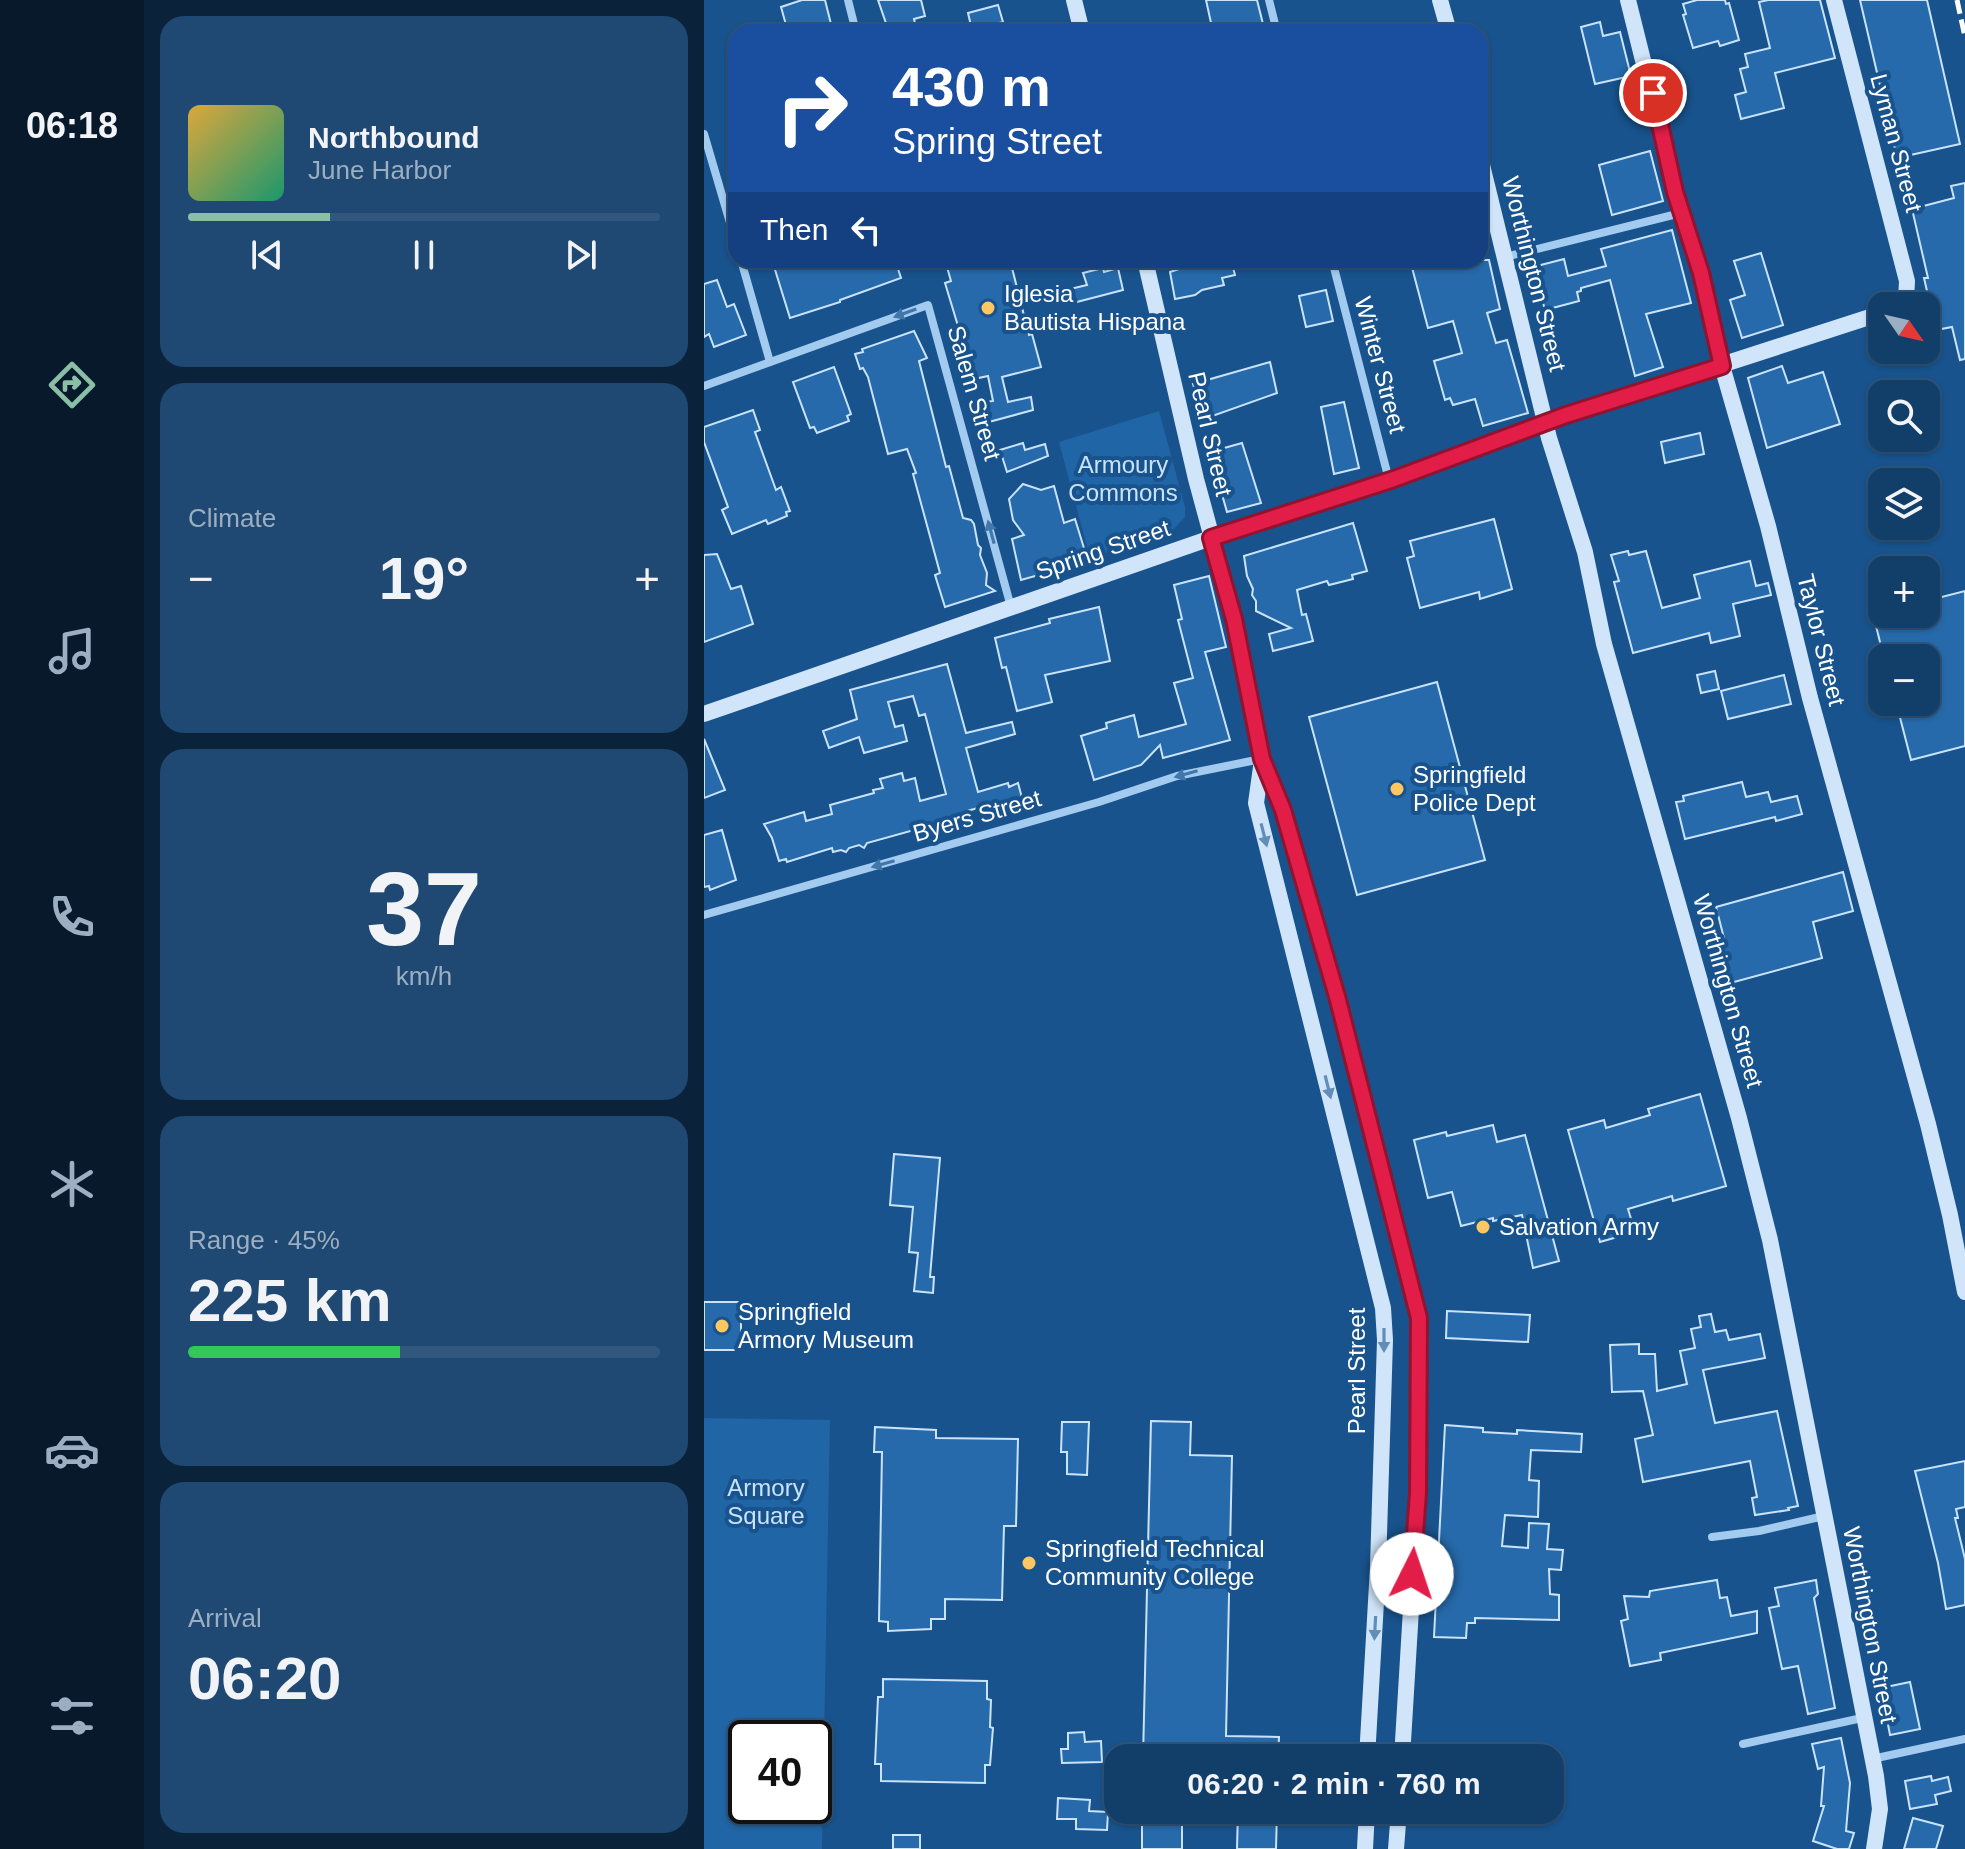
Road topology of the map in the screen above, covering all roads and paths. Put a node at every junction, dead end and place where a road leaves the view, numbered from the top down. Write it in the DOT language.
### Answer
graph roads {
  1 [pos="848,0"];
  2 [pos="1074,0"];
  3 [pos="1269,0"];
  4 [pos="1440,0"];
  5 [pos="1628,0"];
  6 [pos="1834,0"];
  7 [pos="854,24"];
  8 [pos="1080,24"];
  9 [pos="1275,24"];
  10 [pos="1447,24"];
  11 [pos="704,134"];
  12 [pos="1488,189"];
  13 [pos="1681,213"];
  14 [pos="728,216"];
  15 [pos="1505,257"];
  16 [pos="743,268"];
  17 [pos="1147,268"];
  18 [pos="1334,268"];
  19 [pos="1904,292"];
  20 [pos="1868,318"];
  21 [pos="770,362"];
  22 [pos="1722,366"];
  23 [pos="704,386"];
  24 [pos="1545,422"];
  25 [pos="1389,481"];
  26 [pos="1211,538"];
  27 [pos="1011,607"];
  28 [pos="704,714"];
  29 [pos="1262,759"];
  30 [pos="704,915"];
  31 [pos="1326,957"];
  32 [pos="1297,965"];
  33 [pos="1401,1246"];
  34 [pos="1371,1254"];
  35 [pos="1965,1292"];
  36 [pos="1824,1516"];
  37 [pos="1712,1537"];
  38 [pos="1862,1718"];
  39 [pos="1965,1739"];
  40 [pos="1368,1744"];
  41 [pos="1403,1744"];
  42 [pos="1743,1744"];
  43 [pos="1872,1759"];
  44 [pos="1366,1824"];
  45 [pos="1398,1824"];
  46 [pos="1365,1849"];
  47 [pos="1396,1849"];
  48 [pos="1874,1849"];
  1 -- 7 [label="street"];
  2 -- 8 [label="street"];
  3 -- 9 [label="street"];
  4 -- 10 [label="street"];
  5 -- 13 [label="street, Taylor Street"];
  6 -- 19 [label="street, Lyman Street"];
  11 -- 14 [label="street"];
  12 -- 15 [label="street, Worthington Street"];
  13 -- 15 [label="street"];
  13 -- 22 [label="street, Taylor Street"];
  15 -- 24 [label="street, Worthington Street"];
  16 -- 21 [label="street"];
  17 -- 26 [label="street, Pearl Street"];
  18 -- 25 [label="street, Winter Street"];
  20 -- 22 [label="street, Spring Street"];
  21 -- 23 [label="street"];
  27 -- 21 [label="street, Salem Street, one-way"];
  22 -- 24 [label="street, Spring Street"];
  22 -- 35 [label="street, Taylor Street"];
  24 -- 25 [label="street, Spring Street"];
  24 -- 36 [label="street, Worthington Street"];
  25 -- 26 [label="street, Spring Street"];
  26 -- 27 [label="street, Spring Street"];
  26 -- 29 [label="street, Pearl Street"];
  27 -- 28 [label="street, Spring Street"];
  29 -- 30 [label="street, Byers Street, one-way"];
  29 -- 31 [label="street, Pearl Street"];
  29 -- 32 [label="street, Pearl Street, one-way"];
  31 -- 32 [label="street"];
  31 -- 33 [label="street, Pearl Street"];
  32 -- 34 [label="street, Pearl Street, one-way"];
  33 -- 34 [label="street"];
  33 -- 41 [label="street, Pearl Street"];
  34 -- 40 [label="street, Pearl Street, one-way"];
  36 -- 37 [label="street"];
  36 -- 38 [label="street, Worthington Street"];
  38 -- 42 [label="street"];
  38 -- 43 [label="street, Worthington Street"];
  39 -- 43 [label="street"];
  43 -- 48 [label="street, Worthington Street"];
  44 -- 46 [label="street"];
  45 -- 47 [label="street"];
}
